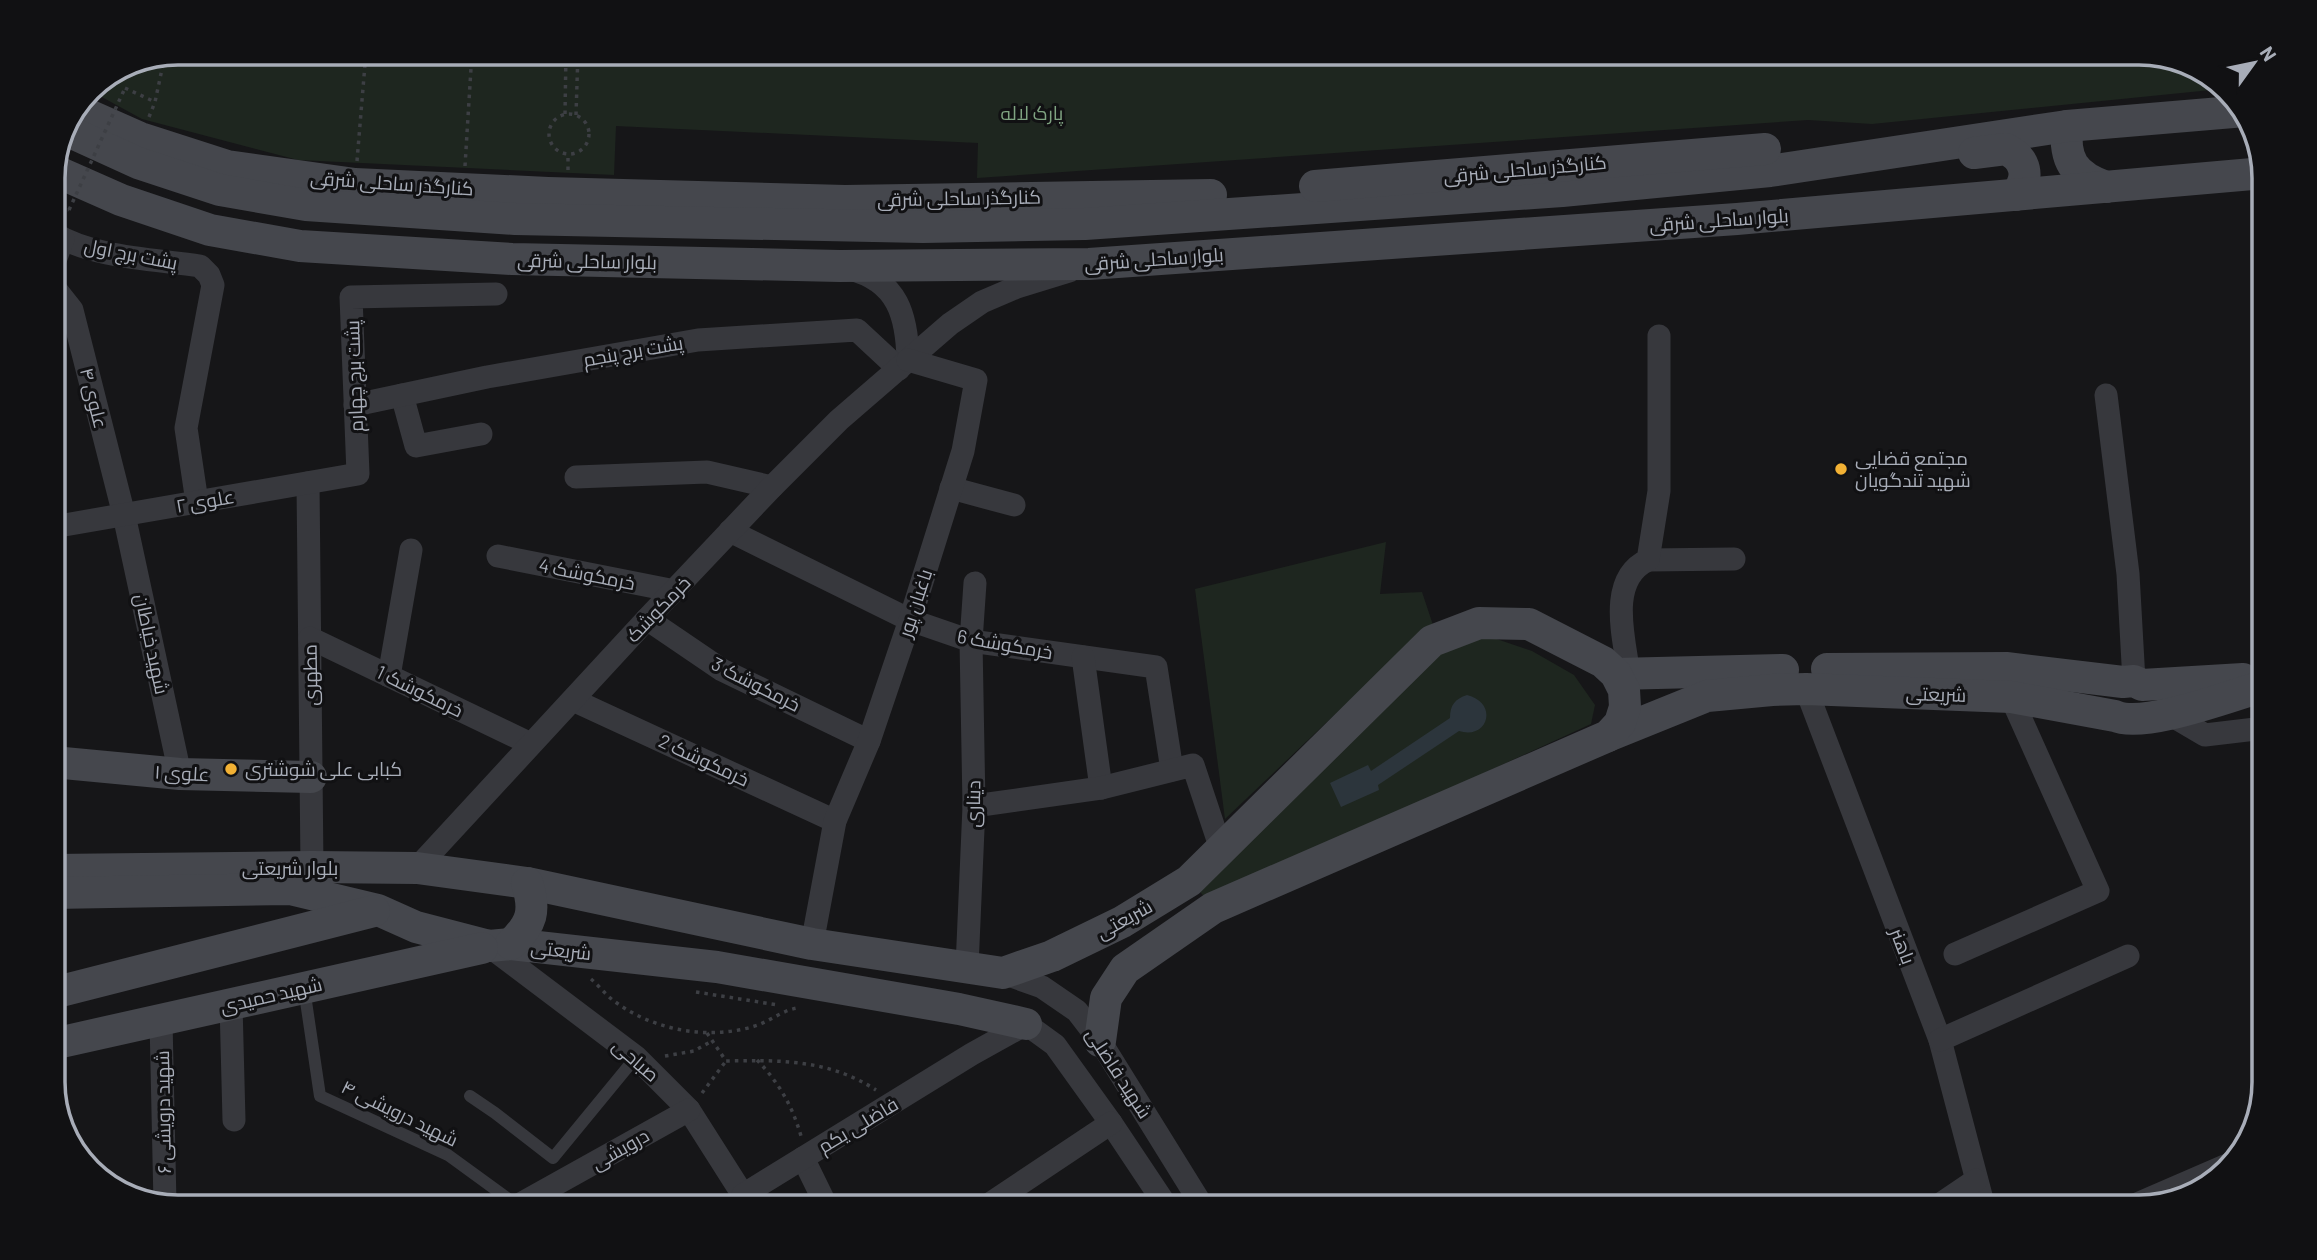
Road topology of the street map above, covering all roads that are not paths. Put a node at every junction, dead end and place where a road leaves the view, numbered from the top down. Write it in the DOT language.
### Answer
graph roads {
  1 [pos="2231,112"];
  2 [pos="85,114"];
  3 [pos="2067,126"];
  4 [pos="74,134"];
  5 [pos="1861,156"];
  6 [pos="2252,174"];
  7 [pos="65,175"];
  8 [pos="2106,187"];
  9 [pos="2015,195"];
  10 [pos="974,212"];
  11 [pos="65,239"];
  12 [pos="1089,264"];
  13 [pos="840,266"];
  14 [pos="496,294"];
  15 [pos="65,301"];
  16 [pos="1659,336"];
  17 [pos="904,364"];
  18 [pos="402,395"];
  19 [pos="2106,395"];
  20 [pos="355,405"];
  21 [pos="481,434"];
  22 [pos="358,474"];
  23 [pos="576,477"];
  24 [pos="308,483"];
  25 [pos="772,487"];
  26 [pos="951,488"];
  27 [pos="197,502"];
  28 [pos="1014,505"];
  29 [pos="124,515"];
  30 [pos="65,525"];
  31 [pos="730,531"];
  32 [pos="411,550"];
  33 [pos="498,556"];
  34 [pos="1734,559"];
  35 [pos="1648,560"];
  36 [pos="975,583"];
  37 [pos="675,591"];
  38 [pos="648,619"];
  39 [pos="910,620"];
  40 [pos="310,638"];
  41 [pos="971,641"];
  42 [pos="1083,657"];
  43 [pos="1623,674"];
  44 [pos="389,676"];
  45 [pos="2009,682"];
  46 [pos="2133,683"];
  47 [pos="2251,684"];
  48 [pos="1806,689"];
  49 [pos="573,700"];
  50 [pos="2142,716"];
  51 [pos="2252,730"];
  52 [pos="1608,736"];
  53 [pos="869,741"];
  54 [pos="531,744"];
  55 [pos="65,763"];
  56 [pos="1172,770"];
  57 [pos="180,774"];
  58 [pos="311,777"];
  59 [pos="1101,788"];
  60 [pos="974,806"];
  61 [pos="835,821"];
  62 [pos="1221,849"];
  63 [pos="312,867"];
  64 [pos="408,869"];
  65 [pos="65,870"];
  66 [pos="527,883"];
  67 [pos="65,893"];
  68 [pos="378,910"];
  69 [pos="812,944"];
  70 [pos="500,945"];
  71 [pos="1955,954"];
  72 [pos="2128,956"];
  73 [pos="967,967"];
  74 [pos="1003,972"];
  75 [pos="304,987"];
  76 [pos="65,990"];
  77 [pos="231,1004"];
  78 [pos="959,1009"];
  79 [pos="161,1020"];
  80 [pos="1026,1024"];
  81 [pos="1940,1040"];
  82 [pos="65,1041"];
  83 [pos="1100,1041"];
  84 [pos="972,1054"];
  85 [pos="636,1057"];
  86 [pos="470,1096"];
  87 [pos="689,1110"];
  88 [pos="234,1120"];
  89 [pos="1111,1123"];
  90 [pos="553,1158"];
  91 [pos="803,1158"];
  92 [pos="1976,1180"];
  93 [pos="558,1192"];
  94 [pos="165,1194"];
  95 [pos="500,1195"];
  96 [pos="741,1195"];
  97 [pos="753,1195"];
  98 [pos="821,1195"];
  99 [pos="1004,1195"];
  100 [pos="1158,1195"];
  101 [pos="1195,1195"];
  102 [pos="1955,1195"];
  103 [pos="1980,1195"];
  1 -- 3 [label="main road, بلوار ساحلی شرقی"];
  2 -- 10 [label="main road, کنارگذر ساحلی شرقی"];
  3 -- 5 [label="main road, بلوار ساحلی شرقی"];
  3 -- 8 [label="main road"];
  4 -- 10 [label="main road, بلوار ساحلی شرقی"];
  5 -- 9 [label="main road"];
  5 -- 10 [label="main road, بلوار ساحلی شرقی"];
  6 -- 8 [label="main road, بلوار ساحلی شرقی"];
  7 -- 13 [label="main road, بلوار ساحلی شرقی"];
  8 -- 9 [label="main road, بلوار ساحلی شرقی"];
  9 -- 12 [label="main road, بلوار ساحلی شرقی"];
  11 -- 27 [label="street, پشت برج اول"];
  12 -- 13 [label="main road, بلوار ساحلی شرقی"];
  12 -- 17 [label="street, خرمکوشک"];
  13 -- 17 [label="street"];
  14 -- 20 [label="street, پشت برج چهارم"];
  15 -- 29 [label="street, علوی ۴"];
  16 -- 35 [label="street"];
  17 -- 18 [label="street, پشت برج پنجم"];
  17 -- 25 [label="street, خرمکوشک"];
  17 -- 26 [label="street, باغبان پور"];
  18 -- 20 [label="street, پشت برج پنجم"];
  18 -- 21 [label="street"];
  19 -- 46 [label="street"];
  20 -- 22 [label="street, پشت برج چهارم"];
  22 -- 24 [label="street, علوی ۲"];
  23 -- 25 [label="street"];
  24 -- 27 [label="street, علوی ۲"];
  24 -- 40 [label="street, مطهری"];
  25 -- 31 [label="street, خرمکوشک"];
  26 -- 28 [label="street"];
  26 -- 39 [label="street, باغبان پور"];
  27 -- 29 [label="street, علوی ۲"];
  29 -- 30 [label="street, علوی ۲"];
  29 -- 57 [label="street, شهید خیاطان"];
  31 -- 37 [label="street, خرمکوشک"];
  31 -- 39 [label="street, خرمکوشک 6"];
  32 -- 44 [label="street"];
  33 -- 37 [label="street, خرمکوشک 4"];
  34 -- 35 [label="street"];
  35 -- 43 [label="street"];
  36 -- 41 [label="street, دیناری"];
  37 -- 38 [label="street, خرمکوشک"];
  38 -- 49 [label="street, خرمکوشک"];
  38 -- 53 [label="street, خرمکوشک 3"];
  39 -- 41 [label="street, خرمکوشک 6"];
  39 -- 53 [label="street, باغبان پور"];
  40 -- 44 [label="street, خرمکوشک 1"];
  40 -- 58 [label="street, مطهری"];
  41 -- 42 [label="street, خرمکوشک 6"];
  41 -- 60 [label="street, دیناری"];
  42 -- 56 [label="street, خرمکوشک 6"];
  42 -- 59 [label="street"];
  43 -- 45 [label="main road, شریعتی"];
  43 -- 52 [label="main road"];
  43 -- 62 [label="main road, شریعتی"];
  44 -- 54 [label="street, خرمکوشک 1"];
  45 -- 46 [label="main road, شریعتی"];
  45 -- 48 [label="main road, شریعتی"];
  45 -- 50 [label="main road, شریعتی"];
  45 -- 71 [label="street"];
  46 -- 47 [label="main road, شریعتی"];
  46 -- 50 [label="main road"];
  47 -- 50 [label="main road, شریعتی"];
  48 -- 52 [label="main road, شریعتی"];
  48 -- 81 [label="street, باهنر"];
  49 -- 54 [label="street, خرمکوشک"];
  49 -- 61 [label="street, خرمکوشک 2"];
  50 -- 51 [label="street"];
  52 -- 83 [label="main road, شریعتی"];
  53 -- 61 [label="street, باغبان پور"];
  54 -- 64 [label="street, خرمکوشک"];
  55 -- 57 [label="main road, علوی ۱"];
  56 -- 59 [label="street"];
  56 -- 62 [label="street"];
  57 -- 58 [label="main road, علوی ۱"];
  58 -- 63 [label="street, مطهری"];
  59 -- 60 [label="street"];
  60 -- 73 [label="street, دیناری"];
  61 -- 69 [label="street, باغبان پور"];
  62 -- 74 [label="main road, شریعتی"];
  63 -- 64 [label="main road, بلوار شریعتی"];
  63 -- 65 [label="main road, بلوار شریعتی"];
  64 -- 66 [label="main road, بلوار شریعتی"];
  64 -- 68 [label="main road"];
  66 -- 69 [label="main road, شریعتی"];
  66 -- 70 [label="main road"];
  67 -- 68 [label="main road, بلوار شریعتی"];
  68 -- 70 [label="main road, بلوار شریعتی"];
  68 -- 76 [label="main road"];
  69 -- 73 [label="main road, شریعتی"];
  70 -- 75 [label="main road, شهید حمیدی"];
  70 -- 78 [label="main road, شریعتی"];
  70 -- 85 [label="street, صباحی"];
  72 -- 81 [label="street"];
  73 -- 74 [label="main road, شریعتی"];
  74 -- 83 [label="street, شهید فاضلی"];
  75 -- 77 [label="main road, شهید حمیدی"];
  75 -- 95 [label="lane, شهید درویشی ۴"];
  77 -- 79 [label="main road, شهید حمیدی"];
  77 -- 88 [label="street"];
  78 -- 80 [label="main road, شریعتی"];
  78 -- 84 [label="street"];
  79 -- 82 [label="main road, شهید حمیدی"];
  79 -- 94 [label="street, شهید درویشی ۶"];
  80 -- 84 [label="street, فاضلی یکم"];
  80 -- 89 [label="street, شهید فاضلی"];
  81 -- 92 [label="street, باهنر"];
  83 -- 101 [label="street, شهید فاضلی"];
  84 -- 91 [label="street, فاضلی یکم"];
  85 -- 87 [label="street, صباحی"];
  85 -- 90 [label="lane"];
  86 -- 90 [label="lane"];
  87 -- 93 [label="street, درویشی"];
  87 -- 96 [label="street, صباحی"];
  89 -- 99 [label="street"];
  89 -- 100 [label="street, شهید فاضلی"];
  90 -- 93 [label="lane"];
  91 -- 97 [label="street, فاضلی یکم"];
  91 -- 98 [label="street"];
  92 -- 102 [label="street"];
  92 -- 103 [label="street, باهنر"];
}
